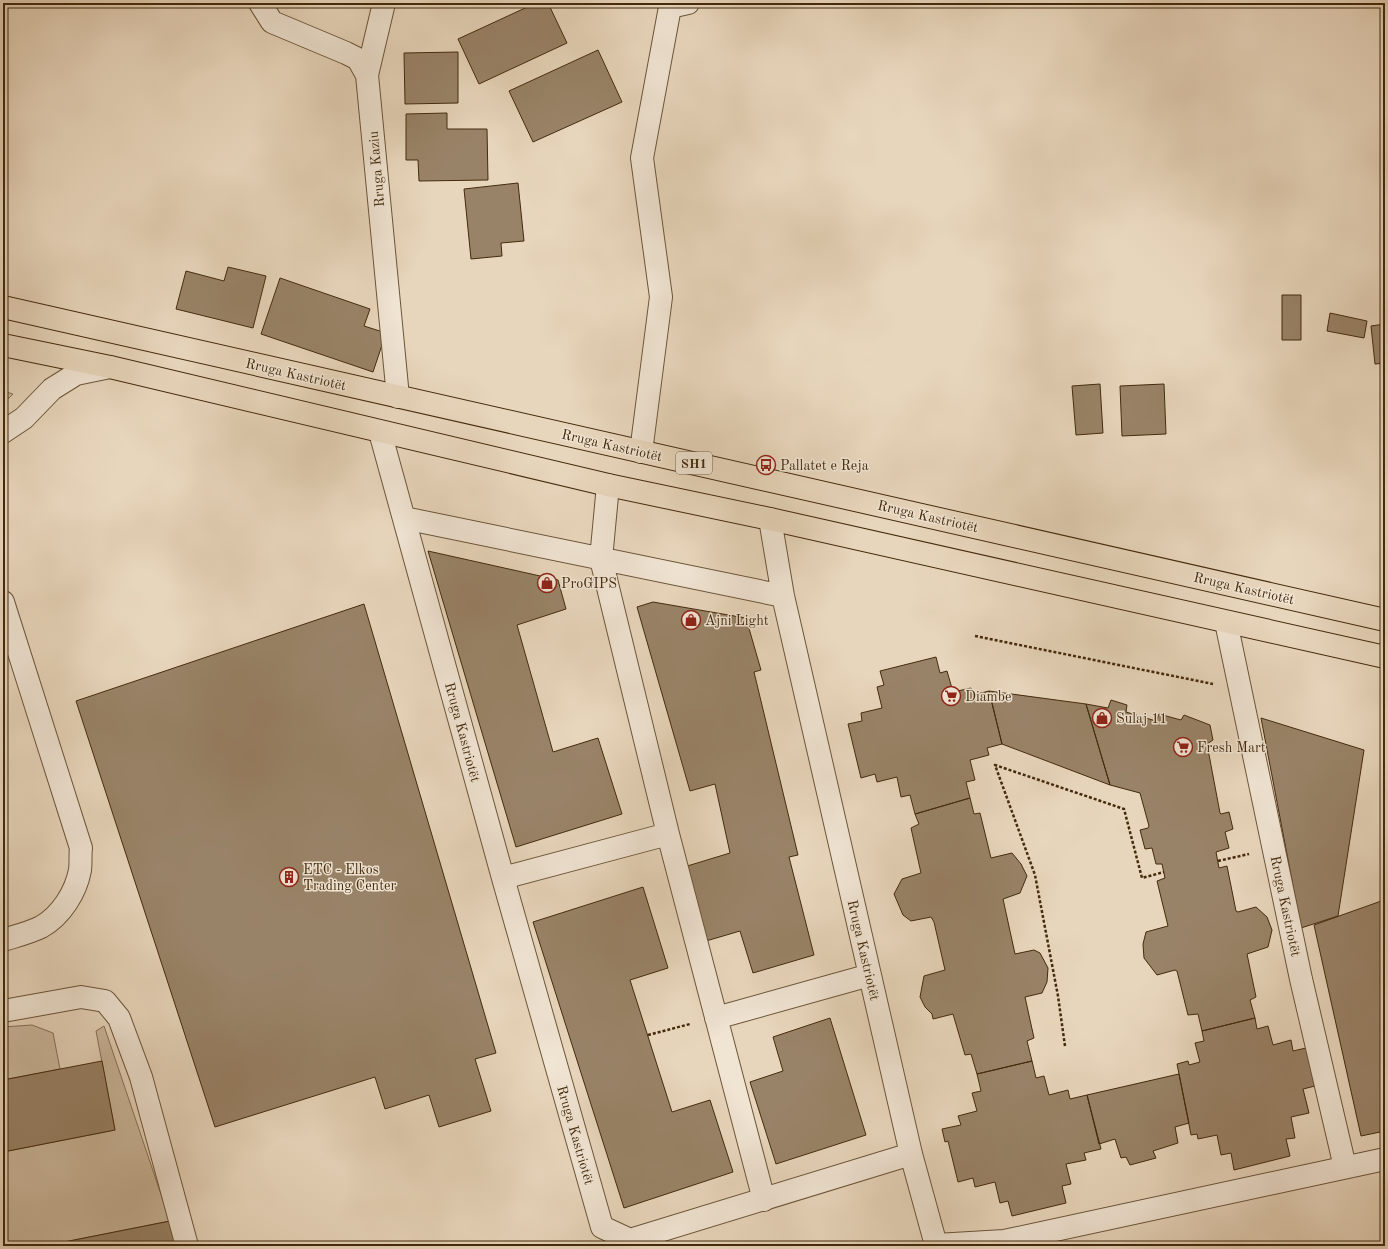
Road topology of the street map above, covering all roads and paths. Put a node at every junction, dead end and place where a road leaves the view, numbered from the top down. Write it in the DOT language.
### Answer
graph roads {
  1 [pos="260,3"];
  2 [pos="384,3"];
  3 [pos="688,3"];
  4 [pos="367,75"];
  5 [pos="3,307"];
  6 [pos="3,345"];
  7 [pos="110,367"];
  8 [pos="398,397"];
  9 [pos="3,432"];
  10 [pos="380,432"];
  11 [pos="641,452"];
  12 [pos="608,485"];
  13 [pos="404,518"];
  14 [pos="770,519"];
  15 [pos="601,559"];
  16 [pos="783,596"];
  17 [pos="3,602"];
  18 [pos="1385,620"];
  19 [pos="1226,622"];
  20 [pos="975,636"];
  21 [pos="1385,657"];
  22 [pos="1241,690"];
  23 [pos="668,834"];
  24 [pos="1164,872"];
  25 [pos="503,878"];
  26 [pos="3,940"];
  27 [pos="870,975"];
  28 [pos="3,1011"];
  29 [pos="716,1018"];
  30 [pos="648,1035"];
  31 [pos="1065,1046"];
  32 [pos="911,1154"];
  33 [pos="1385,1159"];
  34 [pos="1345,1168"];
  35 [pos="764,1200"];
  36 [pos="187,1246"];
  1 -- 4 [label="street, Rruga Kaziu"];
  2 -- 4 [label="street"];
  3 -- 11 [label="street"];
  4 -- 8 [label="street, Rruga Kaziu"];
  5 -- 8 [label="main road, Rruga Kastriotët / SH1"];
  6 -- 7 [label="main road"];
  7 -- 9 [label="street"];
  7 -- 10 [label="main road"];
  8 -- 11 [label="main road, Rruga Kastriotët / SH1"];
  10 -- 12 [label="main road"];
  10 -- 13 [label="street, Rruga Kastriotët"];
  11 -- 18 [label="main road, Rruga Kastriotët / SH1"];
  12 -- 14 [label="main road"];
  12 -- 15 [label="street"];
  13 -- 15 [label="street"];
  13 -- 25 [label="street, Rruga Kastriotët"];
  14 -- 16 [label="street, Rruga Kastriotët"];
  14 -- 19 [label="main road"];
  15 -- 16 [label="street"];
  15 -- 23 [label="street"];
  16 -- 27 [label="street, Rruga Kastriotët"];
  17 -- 26 [label="street"];
  19 -- 21 [label="main road"];
  19 -- 22 [label="street, Rruga Kastriotët"];
  20 -- 22 [label="path"];
  22 -- 34 [label="street, Rruga Kastriotët"];
  23 -- 25 [label="street"];
  23 -- 29 [label="street"];
  24 -- 31 [label="path"];
  25 -- 35 [label="street, Rruga Kastriotët"];
  27 -- 29 [label="street"];
  27 -- 32 [label="street, Rruga Kastriotët"];
  28 -- 36 [label="street"];
  29 -- 30 [label="path"];
  29 -- 35 [label="street"];
  32 -- 34 [label="street"];
  32 -- 35 [label="street, Rruga Kastriotët"];
  33 -- 34 [label="street"];
}
